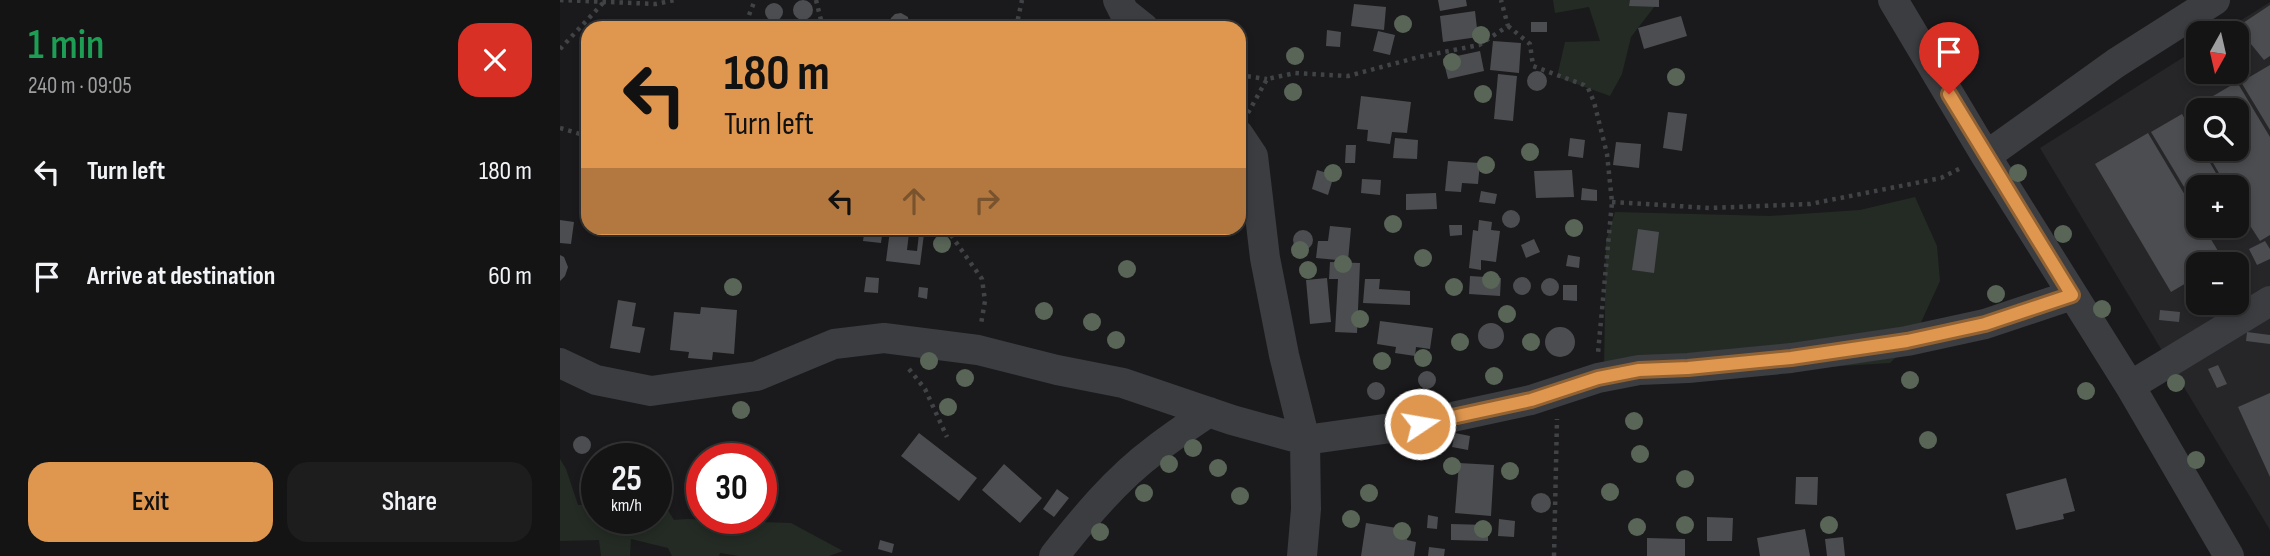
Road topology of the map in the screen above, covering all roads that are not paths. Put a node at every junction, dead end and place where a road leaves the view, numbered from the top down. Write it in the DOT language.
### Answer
graph roads {
  1 [pos="1118,0"];
  2 [pos="1893,0"];
  3 [pos="2215,0"];
  4 [pos="1135,21"];
  5 [pos="1246,138"];
  6 [pos="1986,156"];
  7 [pos="2072,295"];
  8 [pos="2270,301"];
  9 [pos="560,363"];
  10 [pos="2130,386"];
  11 [pos="1209,412"];
  12 [pos="1306,440"];
  13 [pos="1054,556"];
  14 [pos="1302,556"];
  15 [pos="2229,556"];
  1 -- 4 [label="street"];
  2 -- 6 [label="street"];
  3 -- 6 [label="street"];
  5 -- 12 [label="street"];
  6 -- 7 [label="street"];
  7 -- 10 [label="street"];
  7 -- 12 [label="street"];
  8 -- 10 [label="street"];
  9 -- 11 [label="street"];
  10 -- 15 [label="street"];
  11 -- 12 [label="street"];
  11 -- 13 [label="street"];
  12 -- 14 [label="street"];
}
